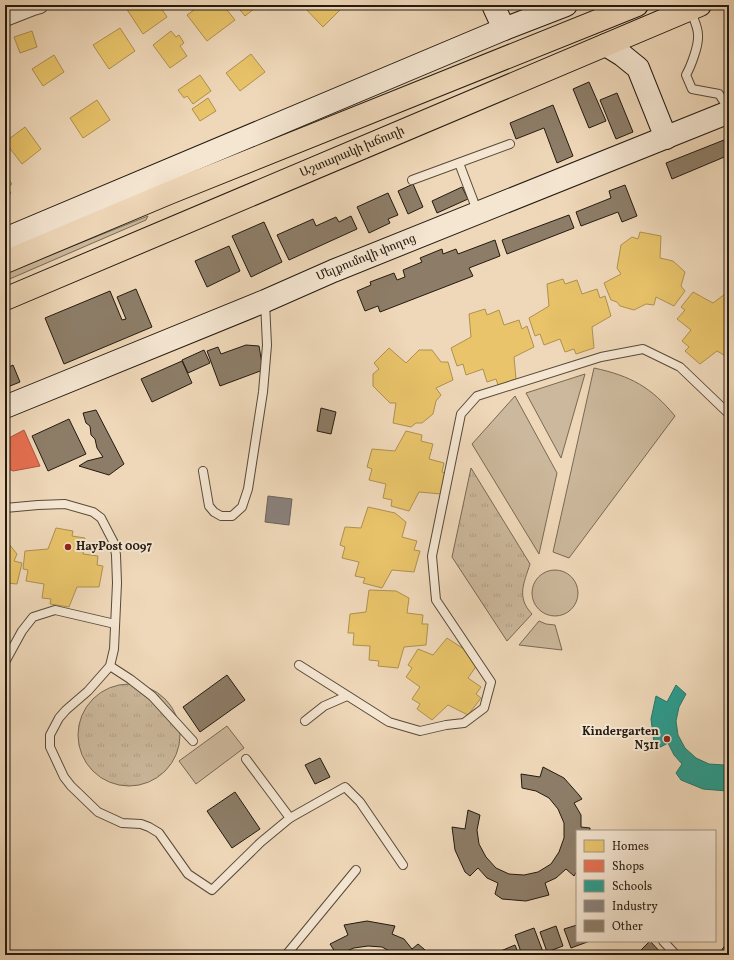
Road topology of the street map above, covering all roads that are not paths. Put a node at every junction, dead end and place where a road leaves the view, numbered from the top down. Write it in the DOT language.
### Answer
graph roads {
  1 [pos="493,5"];
  2 [pos="566,5"];
  3 [pos="637,5"];
  4 [pos="35,6"];
  5 [pos="694,7"];
  6 [pos="5,18"];
  7 [pos="504,29"];
  8 [pos="606,45"];
  9 [pos="729,111"];
  10 [pos="666,138"];
  11 [pos="510,144"];
  12 [pos="459,163"];
  13 [pos="412,180"];
  14 [pos="169,193"];
  15 [pos="478,213"];
  16 [pos="181,224"];
  17 [pos="5,239"];
  18 [pos="5,262"];
  19 [pos="5,298"];
  20 [pos="265,301"];
  21 [pos="5,407"];
  22 [pos="729,414"];
  23 [pos="203,471"];
  24 [pos="5,508"];
  25 [pos="115,624"];
  26 [pos="5,662"];
  27 [pos="299,665"];
  28 [pos="110,666"];
  29 [pos="347,696"];
  30 [pos="305,721"];
  31 [pos="193,741"];
  32 [pos="246,758"];
  33 [pos="290,818"];
  34 [pos="403,865"];
  35 [pos="356,870"];
  36 [pos="665,942"];
  37 [pos="286,955"];
  38 [pos="676,955"];
  1 -- 7 [label="street"];
  2 -- 7 [label="street"];
  3 -- 14 [label="main road"];
  4 -- 6 [label="street"];
  5 -- 8 [label="main road, Աշտարակի խճուղի"];
  5 -- 9 [label="lane"];
  7 -- 17 [label="street"];
  8 -- 10 [label="street"];
  8 -- 16 [label="main road, Աշտարակի խճուղի"];
  9 -- 10 [label="street, Մելքումովի փողոց"];
  10 -- 15 [label="street, Մելքումովի փողոց"];
  11 -- 12 [label="lane"];
  12 -- 13 [label="lane"];
  12 -- 15 [label="lane"];
  14 -- 16 [label="main road"];
  14 -- 18 [label="main road"];
  15 -- 20 [label="street, Մելքումովի փողոց"];
  16 -- 19 [label="main road, Աշտարակի խճուղի"];
  20 -- 21 [label="street, Մելքումովի փողոց"];
  20 -- 23 [label="lane"];
  22 -- 29 [label="lane"];
  24 -- 25 [label="lane"];
  25 -- 26 [label="lane"];
  25 -- 28 [label="lane"];
  27 -- 29 [label="lane"];
  28 -- 31 [label="lane"];
  28 -- 33 [label="lane"];
  29 -- 30 [label="lane"];
  32 -- 33 [label="lane"];
  33 -- 34 [label="lane"];
  35 -- 37 [label="lane"];
  36 -- 38 [label="lane"];
}
